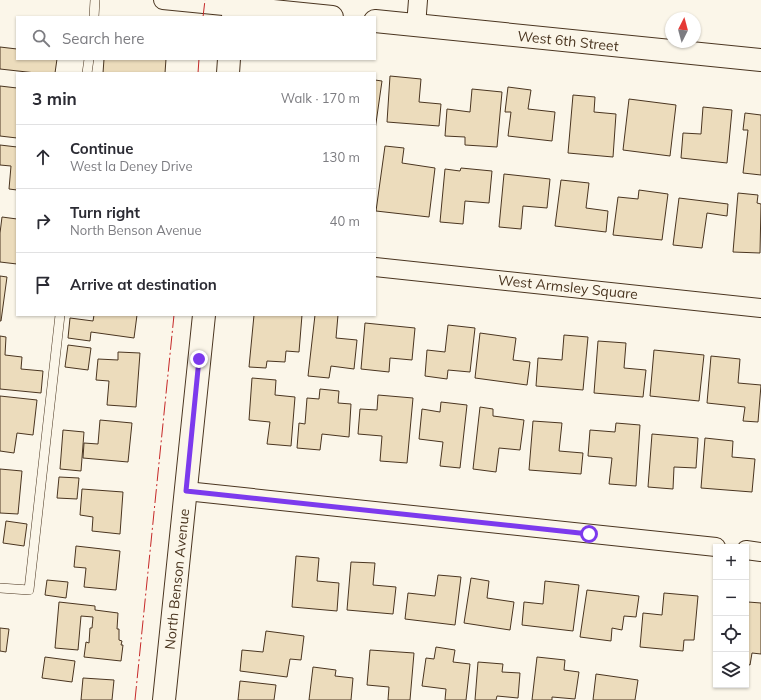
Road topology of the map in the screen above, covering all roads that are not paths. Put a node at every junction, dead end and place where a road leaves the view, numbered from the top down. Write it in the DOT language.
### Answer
graph roads {
  1 [pos="95,0"];
  2 [pos="163,0"];
  3 [pos="418,0"];
  4 [pos="234,8"];
  5 [pos="94,16"];
  6 [pos="321,16"];
  7 [pos="376,22"];
  8 [pos="416,26"];
  9 [pos="89,60"];
  10 [pos="229,60"];
  11 [pos="761,60"];
  12 [pos="87,72"];
  13 [pos="228,72"];
  14 [pos="376,267"];
  15 [pos="761,308"];
  16 [pos="60,316"];
  17 [pos="204,316"];
  18 [pos="186,491"];
  19 [pos="713,547"];
  20 [pos="749,550"];
  21 [pos="761,552"];
  22 [pos="0,588"];
  23 [pos="164,700"];
  1 -- 5 [label="lane"];
  2 -- 4 [label="street"];
  3 -- 8 [label="street"];
  4 -- 6 [label="street"];
  7 -- 8 [label="street, West 6th Street"];
  8 -- 11 [label="street, West 6th Street"];
  9 -- 12 [label="lane"];
  10 -- 13 [label="street"];
  14 -- 15 [label="street, West Armsley Square"];
  16 -- 22 [label="lane"];
  17 -- 18 [label="street, North Benson Avenue"];
  18 -- 19 [label="street"];
  18 -- 23 [label="street, North Benson Avenue"];
  20 -- 21 [label="street"];
}
